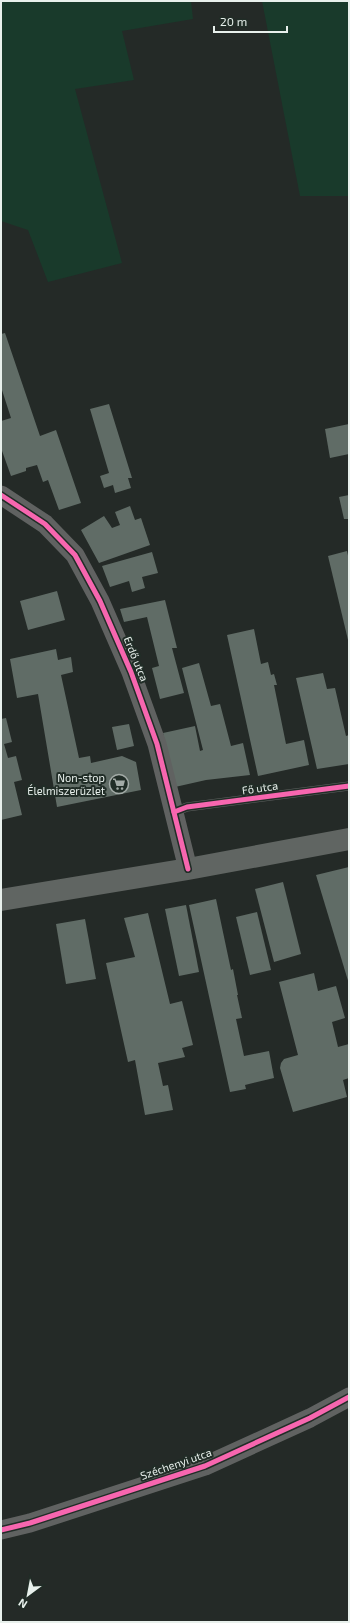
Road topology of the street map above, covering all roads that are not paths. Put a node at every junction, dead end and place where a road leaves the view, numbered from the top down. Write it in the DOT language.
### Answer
graph roads {
  1 [pos="1,495"];
  2 [pos="349,786"];
  3 [pos="174,812"];
  4 [pos="349,839"];
  5 [pos="188,869"];
  6 [pos="1,900"];
  7 [pos="349,1397"];
  8 [pos="1,1530"];
  1 -- 3 [label="street, Erdő utca"];
  2 -- 3 [label="lane, Fő utca"];
  3 -- 5 [label="street, Erdő utca"];
  4 -- 5 [label="main road"];
  5 -- 6 [label="main road"];
  7 -- 8 [label="street, Széchenyi utca"];
}
